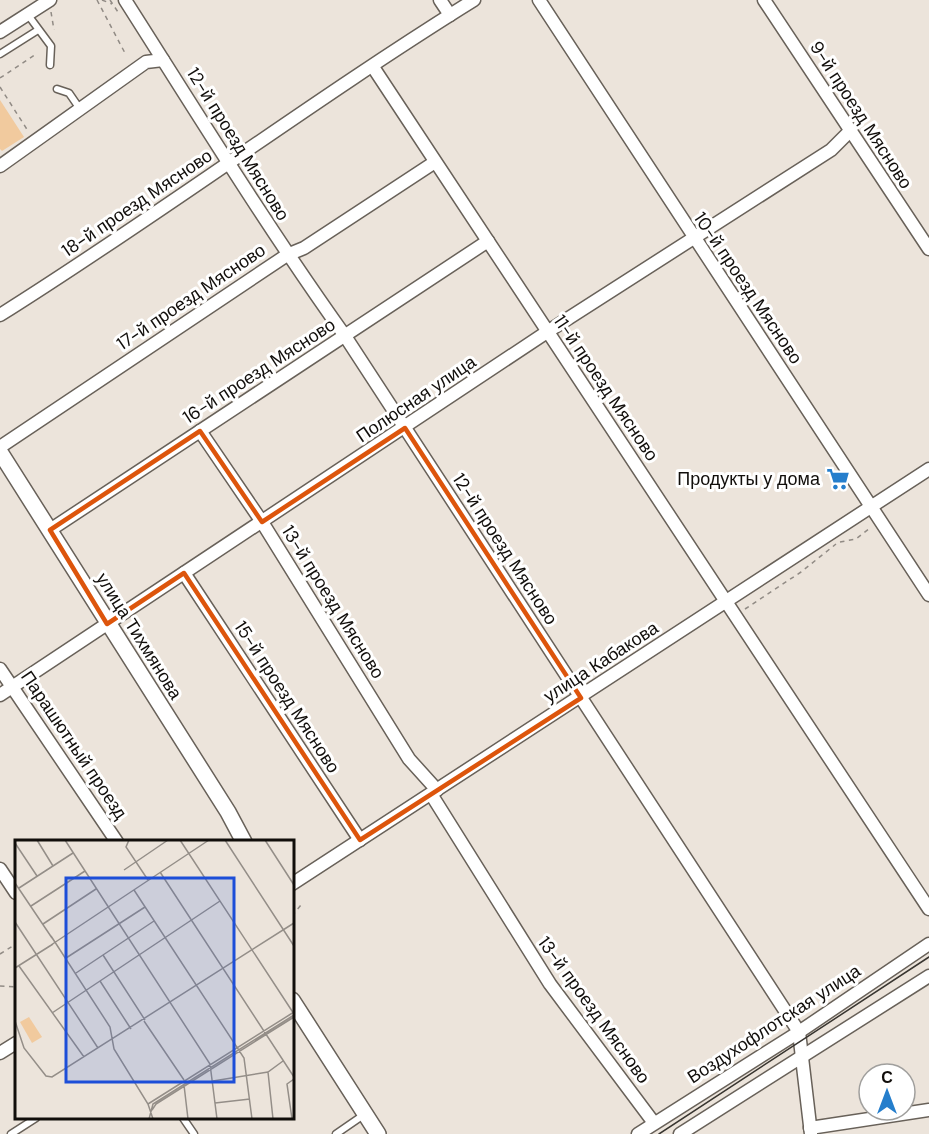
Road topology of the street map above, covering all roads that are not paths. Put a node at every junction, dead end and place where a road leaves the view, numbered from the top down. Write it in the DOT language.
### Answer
graph roads {
  1 [pos="440,0"];
  2 [pos="474,0"];
  3 [pos="539,0"];
  4 [pos="765,0"];
  5 [pos="119,2"];
  6 [pos="50,6"];
  7 [pos="27,14"];
  8 [pos="450,15"];
  9 [pos="38,30"];
  10 [pos="0,32"];
  11 [pos="0,54"];
  12 [pos="163,60"];
  13 [pos="50,64"];
  14 [pos="373,67"];
  15 [pos="57,89"];
  16 [pos="81,109"];
  17 [pos="849,131"];
  18 [pos="435,162"];
  19 [pos="227,163"];
  20 [pos="0,166"];
  21 [pos="692,237"];
  22 [pos="488,241"];
  23 [pos="929,249"];
  24 [pos="287,255"];
  25 [pos="0,315"];
  26 [pos="547,332"];
  27 [pos="345,336"];
  28 [pos="405,428"];
  29 [pos="200,431"];
  30 [pos="0,447"];
  31 [pos="0,452"];
  32 [pos="929,469"];
  33 [pos="872,506"];
  34 [pos="262,522"];
  35 [pos="50,530"];
  36 [pos="184,573"];
  37 [pos="929,595"];
  38 [pos="725,602"];
  39 [pos="107,624"];
  40 [pos="0,669"];
  41 [pos="12,687"];
  42 [pos="0,695"];
  43 [pos="581,698"];
  44 [pos="434,792"];
  45 [pos="116,840"];
  46 [pos="243,840"];
  47 [pos="360,840"];
  48 [pos="0,869"];
  49 [pos="294,883"];
  50 [pos="15,892"];
  51 [pos="929,909"];
  52 [pos="929,944"];
  53 [pos="929,976"];
  54 [pos="294,1003"];
  55 [pos="799,1032"];
  56 [pos="15,1044"];
  57 [pos="0,1053"];
  58 [pos="801,1057"];
  59 [pos="929,1110"];
  60 [pos="365,1114"];
  61 [pos="34,1119"];
  62 [pos="184,1119"];
  63 [pos="654,1123"];
  64 [pos="810,1131"];
  65 [pos="11,1134"];
  66 [pos="194,1134"];
  67 [pos="336,1134"];
  68 [pos="378,1134"];
  69 [pos="638,1134"];
  70 [pos="680,1134"];
  1 -- 8 [label="street"];
  2 -- 8 [label="street, 18-й проезд Мясново"];
  3 -- 21 [label="street, 10-й проезд Мясново"];
  4 -- 17 [label="street, 9-й проезд Мясново"];
  5 -- 12 [label="street, 12-й проезд Мясново"];
  6 -- 7 [label="street"];
  7 -- 9 [label="lane"];
  7 -- 10 [label="street"];
  8 -- 14 [label="street, 18-й проезд Мясново"];
  9 -- 11 [label="lane"];
  9 -- 13 [label="lane"];
  12 -- 16 [label="street"];
  12 -- 19 [label="street, 12-й проезд Мясново"];
  14 -- 18 [label="street, 11-й проезд Мясново"];
  14 -- 19 [label="street, 18-й проезд Мясново"];
  15 -- 16 [label="lane"];
  16 -- 20 [label="street"];
  17 -- 21 [label="street, Полюсная улица"];
  17 -- 23 [label="street, 9-й проезд Мясново"];
  18 -- 22 [label="street, 11-й проезд Мясново"];
  18 -- 24 [label="street, 17-й проезд Мясново"];
  19 -- 24 [label="street, 12-й проезд Мясново"];
  19 -- 25 [label="street, 18-й проезд Мясново"];
  21 -- 26 [label="street, Полюсная улица"];
  21 -- 33 [label="street, 10-й проезд Мясново"];
  22 -- 26 [label="street, 11-й проезд Мясново"];
  22 -- 27 [label="street, 16-й проезд Мясново"];
  24 -- 27 [label="street, 12-й проезд Мясново"];
  24 -- 30 [label="street, 17-й проезд Мясново"];
  26 -- 28 [label="street, Полюсная улица"];
  26 -- 38 [label="street, 11-й проезд Мясново"];
  27 -- 28 [label="street, 12-й проезд Мясново"];
  27 -- 29 [label="street, 16-й проезд Мясново"];
  28 -- 34 [label="street, Полюсная улица"];
  28 -- 43 [label="street, 12-й проезд Мясново"];
  29 -- 34 [label="street, 13-й проезд Мясново"];
  29 -- 35 [label="street, 16-й проезд Мясново"];
  31 -- 35 [label="street, улица Тихмянова"];
  32 -- 33 [label="street, улица Кабакова"];
  33 -- 37 [label="street, 10-й проезд Мясново"];
  33 -- 38 [label="street, улица Кабакова"];
  34 -- 36 [label="street, Полюсная улица"];
  34 -- 44 [label="street, 13-й проезд Мясново"];
  35 -- 39 [label="street, улица Тихмянова"];
  36 -- 39 [label="street, Полюсная улица"];
  36 -- 47 [label="street, 15-й проезд Мясново"];
  38 -- 43 [label="street, улица Кабакова"];
  38 -- 51 [label="street, 11-й проезд Мясново"];
  39 -- 41 [label="street, Полюсная улица"];
  39 -- 46 [label="street, улица Тихмянова"];
  40 -- 41 [label="street, Парашютный проезд"];
  41 -- 42 [label="street, Полюсная улица"];
  41 -- 45 [label="street, Парашютный проезд"];
  43 -- 44 [label="street, улица Кабакова"];
  43 -- 55 [label="street, 12-й проезд Мясново"];
  44 -- 47 [label="street, улица Кабакова"];
  44 -- 63 [label="street, 13-й проезд Мясново"];
  47 -- 49 [label="street, улица Кабакова"];
  48 -- 50 [label="street"];
  52 -- 55 [label="street, Воздухофлотская улица"];
  53 -- 58 [label="street"];
  54 -- 60 [label="street"];
  55 -- 58 [label="street, 12-й проезд Мясново"];
  55 -- 63 [label="street, Воздухофлотская улица"];
  56 -- 57 [label="street"];
  58 -- 64 [label="street, 12-й проезд Мясново"];
  58 -- 70 [label="street"];
  59 -- 64 [label="street"];
  60 -- 67 [label="lane"];
  60 -- 68 [label="street"];
  61 -- 65 [label="lane"];
  62 -- 66 [label="lane"];
  63 -- 69 [label="street, Воздухофлотская улица"];
}
